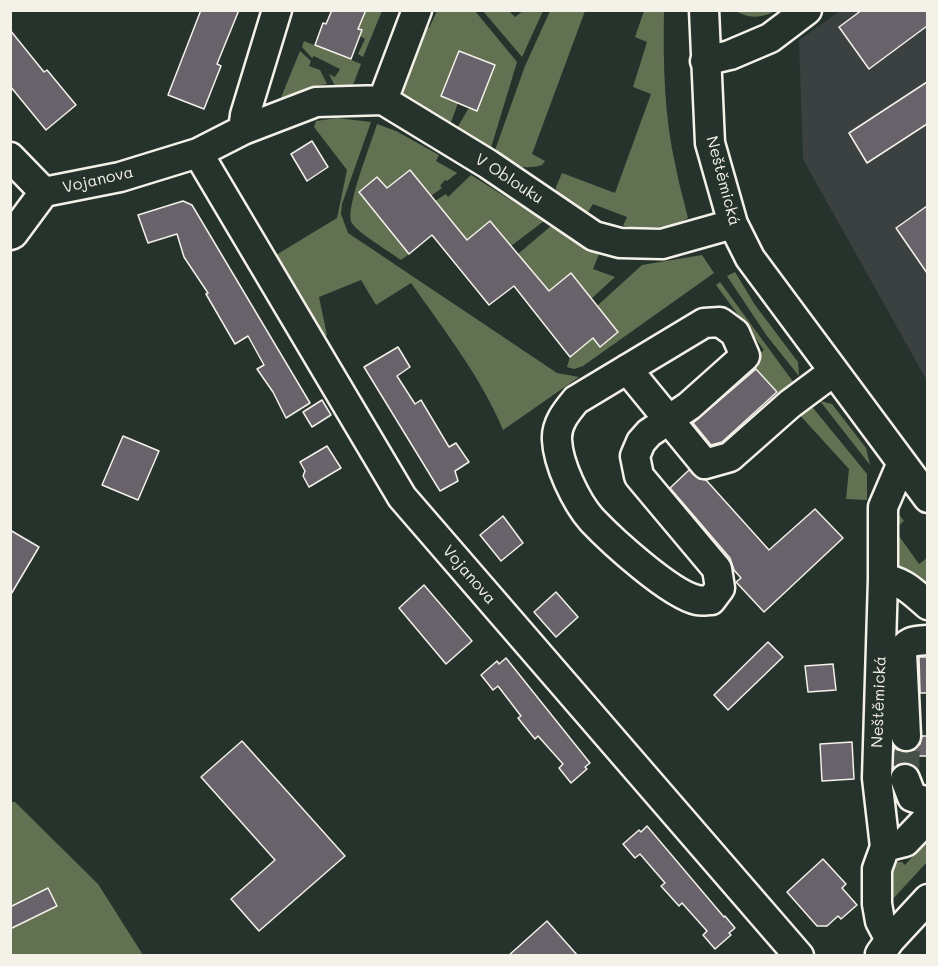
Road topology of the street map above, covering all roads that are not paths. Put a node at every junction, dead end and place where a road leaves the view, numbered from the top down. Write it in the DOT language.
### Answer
graph roads {
  1 [pos="277,10"];
  2 [pos="417,10"];
  3 [pos="704,10"];
  4 [pos="807,10"];
  5 [pos="705,61"];
  6 [pos="383,100"];
  7 [pos="243,130"];
  8 [pos="198,153"];
  9 [pos="10,157"];
  10 [pos="44,192"];
  11 [pos="733,224"];
  12 [pos="10,235"];
  13 [pos="627,369"];
  14 [pos="833,372"];
  15 [pos="668,420"];
  16 [pos="901,465"];
  17 [pos="927,498"];
  18 [pos="883,579"];
  19 [pos="927,605"];
  20 [pos="927,640"];
  21 [pos="906,736"];
  22 [pos="905,779"];
  23 [pos="927,802"];
  24 [pos="927,818"];
  25 [pos="885,847"];
  26 [pos="927,900"];
  27 [pos="884,948"];
  28 [pos="799,956"];
  1 -- 7 [label="street"];
  2 -- 6 [label="street"];
  3 -- 5 [label="street, Neštěmická"];
  4 -- 5 [label="street"];
  5 -- 11 [label="street, Neštěmická"];
  6 -- 7 [label="street, Vojanova"];
  6 -- 11 [label="street, V Oblouku"];
  7 -- 8 [label="street, Vojanova"];
  8 -- 10 [label="street, Vojanova"];
  8 -- 28 [label="street, Vojanova"];
  9 -- 10 [label="street, Vojanova"];
  10 -- 12 [label="street"];
  11 -- 14 [label="street, Neštěmická"];
  13 -- 15 [label="street"];
  13 -- 15 [label="street"];
  13 -- 15 [label="street"];
  14 -- 15 [label="street"];
  14 -- 16 [label="street, Neštěmická"];
  16 -- 17 [label="street, Neštěmická"];
  16 -- 18 [label="street, Neštěmická"];
  18 -- 19 [label="street"];
  18 -- 25 [label="street, Neštěmická"];
  20 -- 21 [label="street"];
  22 -- 23 [label="street"];
  24 -- 25 [label="street"];
  25 -- 27 [label="street, Neštěmická"];
  26 -- 27 [label="street"];
}
